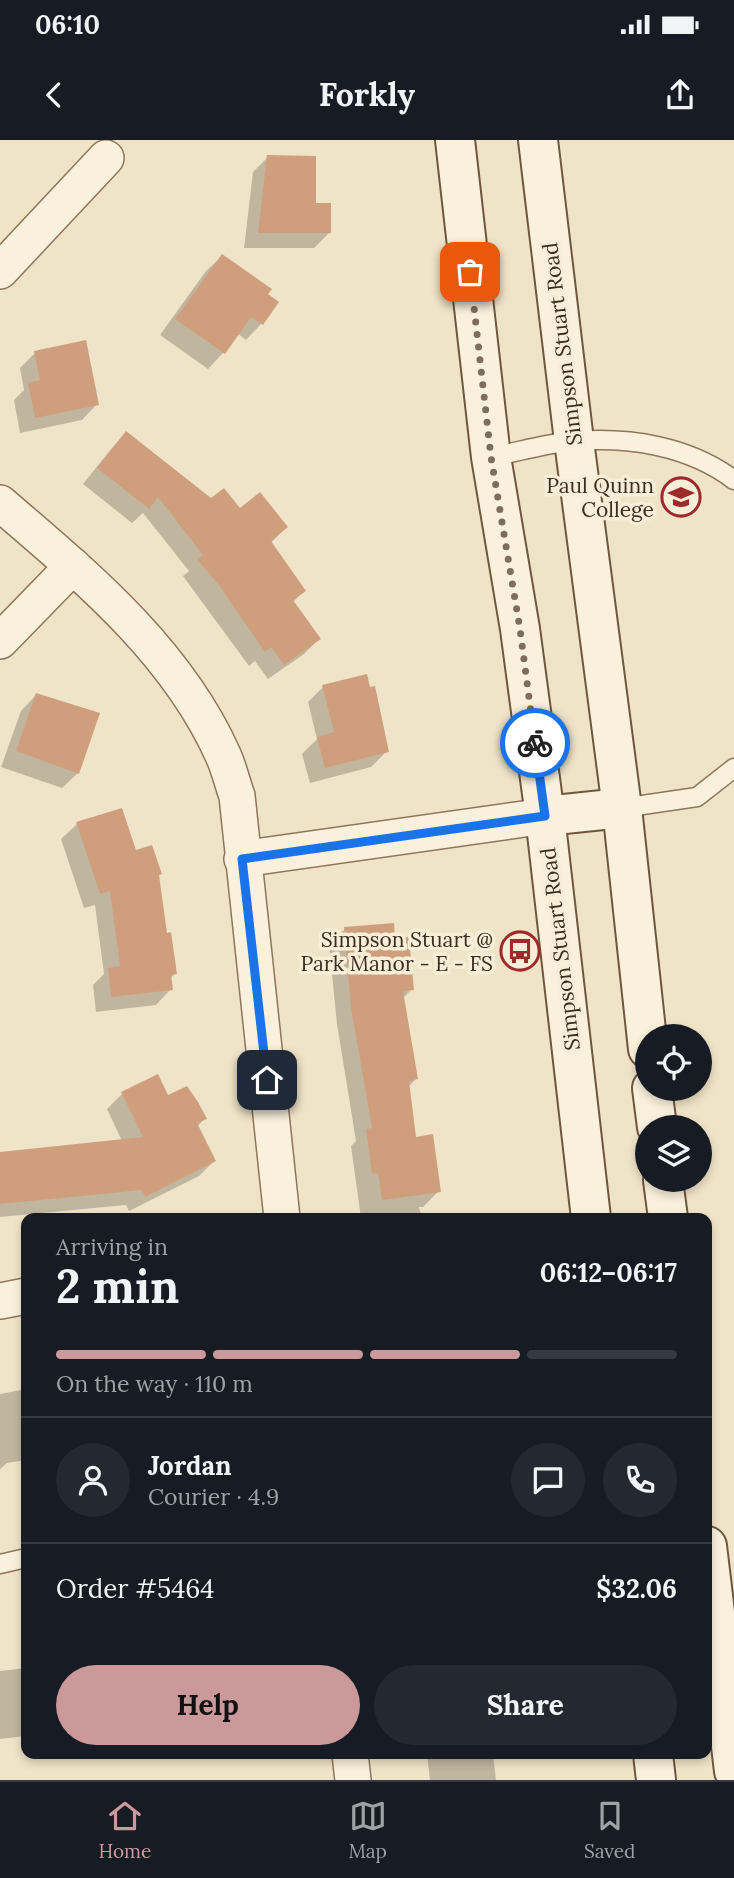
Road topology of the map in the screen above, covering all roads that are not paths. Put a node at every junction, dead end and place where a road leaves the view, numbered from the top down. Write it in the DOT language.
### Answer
graph roads {
  1 [pos="455,140"];
  2 [pos="538,140"];
  3 [pos="106,158"];
  4 [pos="0,271"];
  5 [pos="574,441"];
  6 [pos="491,457"];
  7 [pos="731,472"];
  8 [pos="0,503"];
  9 [pos="73,566"];
  10 [pos="0,641"];
  11 [pos="734,768"];
  12 [pos="622,808"];
  13 [pos="545,816"];
  14 [pos="242,859"];
  15 [pos="645,1024"];
  16 [pos="665,1192"];
  17 [pos="281,1213"];
  18 [pos="590,1213"];
  19 [pos="667,1213"];
  20 [pos="21,1297"];
  21 [pos="0,1301"];
  22 [pos="21,1559"];
  23 [pos="0,1564"];
  24 [pos="712,1588"];
  25 [pos="654,1759"];
  26 [pos="734,1771"];
  27 [pos="656,1780"];
  1 -- 6 [label="main road, Simpson Stuart Road"];
  2 -- 5 [label="main road, Simpson Stuart Road"];
  3 -- 4 [label="street"];
  5 -- 6 [label="lane"];
  5 -- 7 [label="lane"];
  5 -- 12 [label="main road, Simpson Stuart Road"];
  6 -- 13 [label="main road, Simpson Stuart Road"];
  8 -- 9 [label="street"];
  9 -- 10 [label="street"];
  9 -- 14 [label="street"];
  11 -- 12 [label="lane"];
  12 -- 13 [label="main road"];
  12 -- 15 [label="main road, Simpson Stuart Road"];
  13 -- 14 [label="street"];
  13 -- 18 [label="main road, Simpson Stuart Road"];
  14 -- 17 [label="street"];
  16 -- 19 [label="main road"];
  20 -- 21 [label="street"];
  22 -- 23 [label="lane"];
  24 -- 26 [label="main road"];
  25 -- 27 [label="main road"];
}
